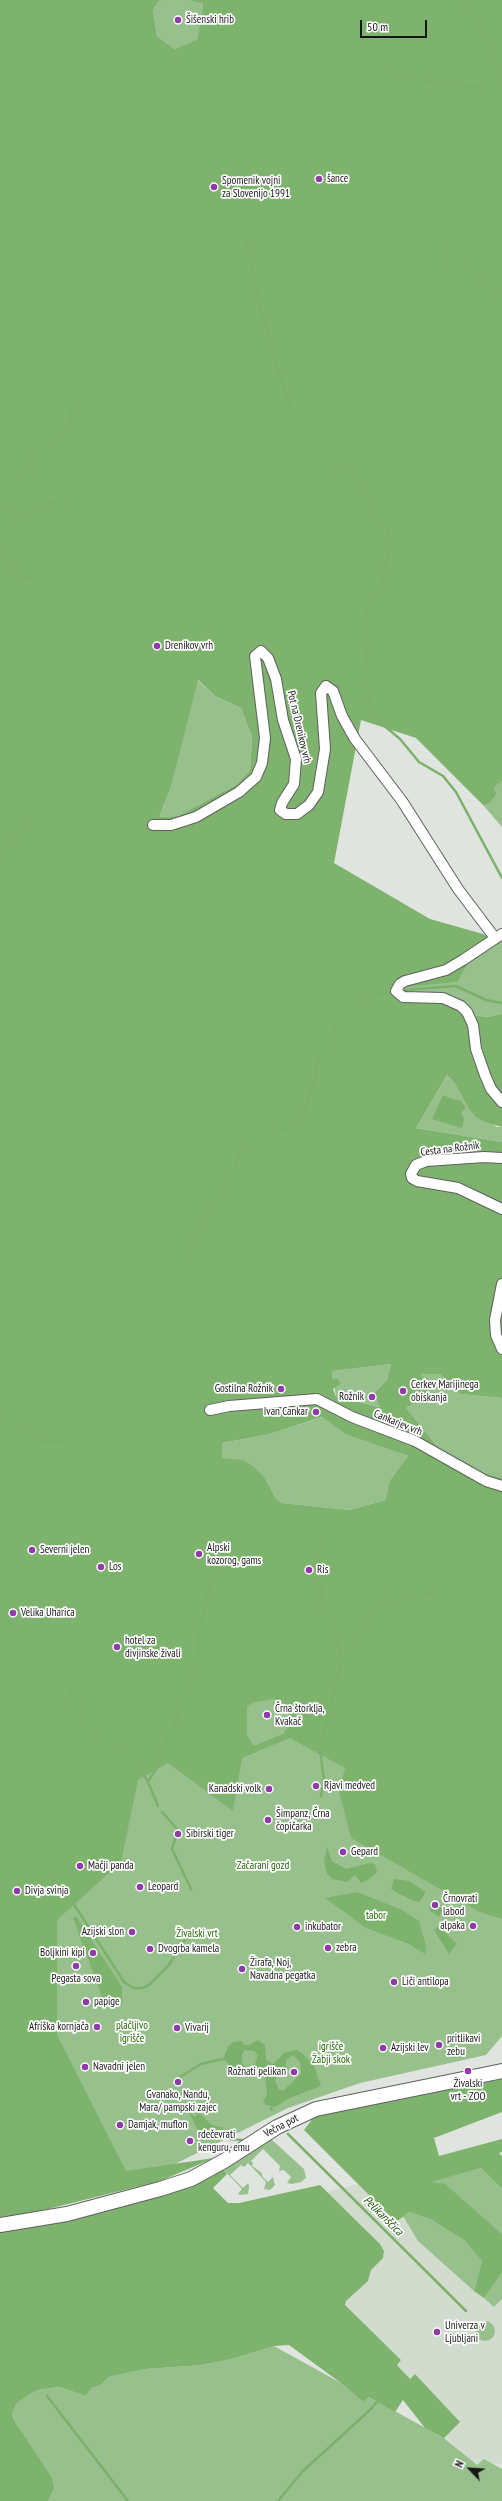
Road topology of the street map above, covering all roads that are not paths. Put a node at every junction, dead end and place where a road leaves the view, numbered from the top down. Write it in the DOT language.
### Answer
graph roads {
  1 [pos="153,825"];
  2 [pos="498,936"];
  3 [pos="502,1102"];
  4 [pos="502,1158"];
  5 [pos="502,1209"];
  6 [pos="502,1284"];
  7 [pos="502,1349"];
  8 [pos="210,1410"];
  9 [pos="502,1486"];
  10 [pos="502,2071"];
  11 [pos="0,2225"];
  1 -- 2 [label="street, Pot na Drenikov vrh"];
  2 -- 3 [label="street"];
  4 -- 5 [label="street, Cesta na Rožnik"];
  6 -- 7 [label="street"];
  8 -- 9 [label="street, Cankarjev vrh"];
  10 -- 11 [label="main road, Večna pot"];
}
